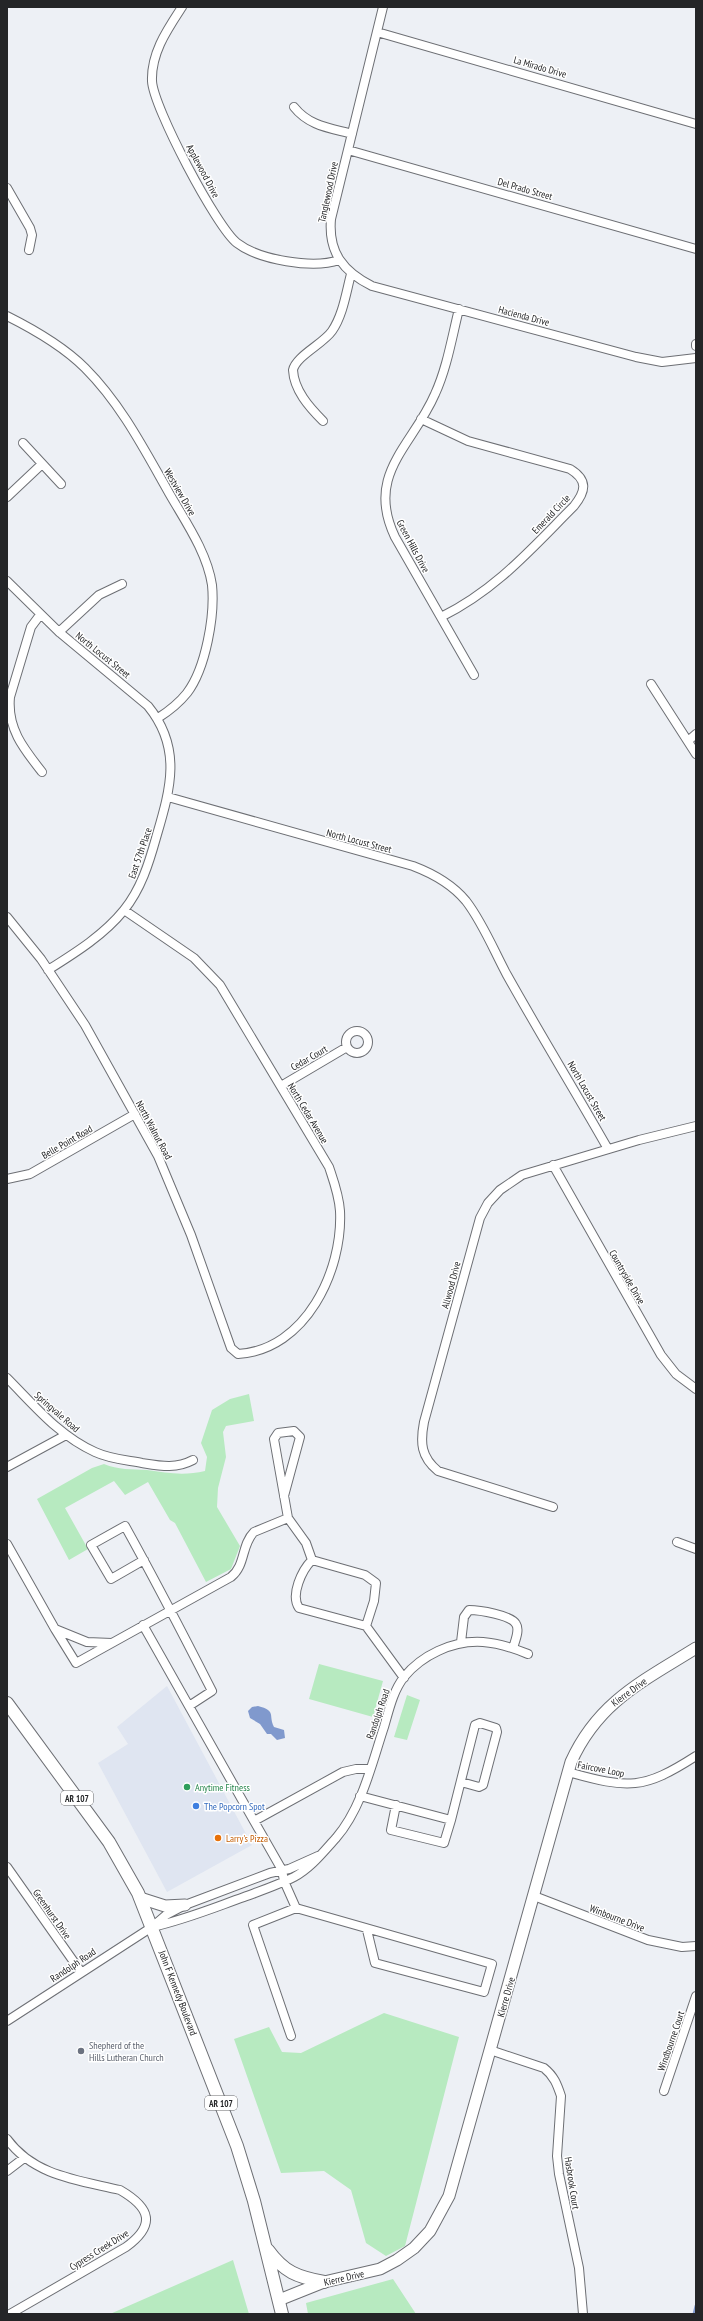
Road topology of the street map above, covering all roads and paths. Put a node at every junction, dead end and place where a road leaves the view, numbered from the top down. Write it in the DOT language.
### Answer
graph roads {
  1 [pos="182,7"];
  2 [pos="383,7"];
  3 [pos="377,32"];
  4 [pos="294,107"];
  5 [pos="696,124"];
  6 [pos="352,134"];
  7 [pos="348,150"];
  8 [pos="7,188"];
  9 [pos="696,249"];
  10 [pos="29,250"];
  11 [pos="339,260"];
  12 [pos="351,274"];
  13 [pos="459,309"];
  14 [pos="7,316"];
  15 [pos="696,358"];
  16 [pos="421,419"];
  17 [pos="323,421"];
  18 [pos="23,443"];
  19 [pos="42,464"];
  20 [pos="61,484"];
  21 [pos="7,496"];
  22 [pos="7,581"];
  23 [pos="122,584"];
  24 [pos="40,615"];
  25 [pos="441,617"];
  26 [pos="59,632"];
  27 [pos="474,675"];
  28 [pos="651,684"];
  29 [pos="158,718"];
  30 [pos="696,734"];
  31 [pos="688,740"];
  32 [pos="696,754"];
  33 [pos="42,772"];
  34 [pos="168,797"];
  35 [pos="124,910"];
  36 [pos="7,917"];
  37 [pos="48,970"];
  38 [pos="347,1047"];
  39 [pos="281,1086"];
  40 [pos="135,1114"];
  41 [pos="696,1126"];
  42 [pos="608,1149"];
  43 [pos="553,1165"];
  44 [pos="7,1179"];
  45 [pos="256,1350"];
  46 [pos="7,1378"];
  47 [pos="696,1389"];
  48 [pos="66,1435"];
  49 [pos="193,1460"];
  50 [pos="7,1466"];
  51 [pos="284,1496"];
  52 [pos="553,1507"];
  53 [pos="288,1518"];
  54 [pos="677,1542"];
  55 [pos="7,1544"];
  56 [pos="696,1548"];
  57 [pos="144,1560"];
  58 [pos="312,1560"];
  59 [pos="170,1610"];
  60 [pos="144,1625"];
  61 [pos="366,1626"];
  62 [pos="55,1629"];
  63 [pos="461,1642"];
  64 [pos="112,1643"];
  65 [pos="513,1648"];
  66 [pos="696,1648"];
  67 [pos="528,1654"];
  68 [pos="404,1678"];
  69 [pos="7,1703"];
  70 [pos="189,1706"];
  71 [pos="696,1756"];
  72 [pos="369,1769"];
  73 [pos="568,1772"];
  74 [pos="461,1782"];
  75 [pos="360,1796"];
  76 [pos="396,1805"];
  77 [pos="451,1820"];
  78 [pos="254,1821"];
  79 [pos="319,1856"];
  80 [pos="7,1867"];
  81 [pos="282,1870"];
  82 [pos="284,1881"];
  83 [pos="534,1896"];
  84 [pos="140,1898"];
  85 [pos="185,1905"];
  86 [pos="296,1908"];
  87 [pos="152,1927"];
  88 [pos="368,1930"];
  89 [pos="696,1946"];
  90 [pos="80,1972"];
  91 [pos="696,1996"];
  92 [pos="7,2021"];
  93 [pos="291,2036"];
  94 [pos="490,2050"];
  95 [pos="664,2091"];
  96 [pos="7,2139"];
  97 [pos="24,2158"];
  98 [pos="7,2171"];
  99 [pos="264,2244"];
  100 [pos="324,2282"];
  101 [pos="279,2300"];
  102 [pos="10,2314"];
  103 [pos="282,2314"];
  104 [pos="583,2314"];
  1 -- 11 [label="street, Applewood Drive"];
  2 -- 3 [label="street, Tanglewood Drive"];
  3 -- 5 [label="street, La Mirado Drive"];
  3 -- 6 [label="street, Tanglewood Drive"];
  4 -- 6 [label="street"];
  6 -- 7 [label="street, Tanglewood Drive"];
  7 -- 9 [label="street, Del Prado Street"];
  7 -- 11 [label="street, Tanglewood Drive"];
  8 -- 10 [label="street"];
  11 -- 12 [label="street, Tanglewood Drive"];
  12 -- 13 [label="street, Hacienda Drive"];
  12 -- 17 [label="street"];
  13 -- 15 [label="street, Hacienda Drive"];
  13 -- 16 [label="street, Green Hills Drive"];
  14 -- 29 [label="street, Westview Drive"];
  16 -- 25 [label="street, Green Hills Drive"];
  16 -- 25 [label="street, Emerald Circle"];
  18 -- 19 [label="street"];
  19 -- 20 [label="street"];
  19 -- 21 [label="street"];
  22 -- 24 [label="street"];
  23 -- 26 [label="street"];
  24 -- 26 [label="street, North Locust Street"];
  24 -- 33 [label="street"];
  25 -- 27 [label="street, Green Hills Drive"];
  26 -- 29 [label="street, North Locust Street"];
  28 -- 31 [label="street"];
  29 -- 34 [label="street, North Locust Street"];
  30 -- 31 [label="street"];
  31 -- 32 [label="street"];
  34 -- 35 [label="street, East 57th Place"];
  34 -- 42 [label="street, North Locust Street"];
  35 -- 37 [label="street, East 57th Place"];
  35 -- 39 [label="street, North Cedar Avenue"];
  36 -- 37 [label="street, North Walnut Road"];
  37 -- 40 [label="street, North Walnut Road"];
  38 -- 39 [label="street, Cedar Court"];
  39 -- 45 [label="street, North Cedar Avenue"];
  40 -- 44 [label="street, Belle Point Road"];
  40 -- 45 [label="street, North Walnut Road"];
  41 -- 42 [label="street, Allwood Drive"];
  42 -- 43 [label="street, Allwood Drive"];
  43 -- 47 [label="street, Countryside Drive"];
  43 -- 52 [label="street, Allwood Drive"];
  46 -- 48 [label="street, Springvale Road"];
  48 -- 49 [label="street, Springvale Road"];
  48 -- 50 [label="street"];
  51 -- 51 [label="street"];
  51 -- 53 [label="street"];
  53 -- 58 [label="street"];
  53 -- 59 [label="street"];
  54 -- 56 [label="street"];
  55 -- 62 [label="street"];
  57 -- 57 [label="street"];
  57 -- 59 [label="street"];
  58 -- 61 [label="street"];
  58 -- 61 [label="street"];
  59 -- 60 [label="street"];
  59 -- 70 [label="street"];
  60 -- 64 [label="street"];
  60 -- 70 [label="street"];
  61 -- 68 [label="street"];
  62 -- 64 [label="street"];
  62 -- 64 [label="street"];
  63 -- 65 [label="street, Randolph Road"];
  63 -- 65 [label="street"];
  63 -- 68 [label="street, Randolph Road"];
  65 -- 67 [label="street, Randolph Road"];
  66 -- 73 [label="street, Kierre Drive"];
  68 -- 72 [label="street, Randolph Road"];
  69 -- 84 [label="main road, John F Kennedy Boulevard / AR 107"];
  70 -- 78 [label="street"];
  71 -- 73 [label="street, Faircove Loop"];
  72 -- 75 [label="street, Randolph Road"];
  72 -- 78 [label="street"];
  73 -- 83 [label="street, Kierre Drive"];
  74 -- 74 [label="street"];
  74 -- 77 [label="street"];
  75 -- 76 [label="street"];
  75 -- 79 [label="street, Randolph Road"];
  76 -- 77 [label="street"];
  76 -- 77 [label="street"];
  78 -- 81 [label="street"];
  79 -- 81 [label="street, Randolph Road"];
  79 -- 82 [label="street, Randolph Road"];
  80 -- 90 [label="street, Greenhurst Drive"];
  81 -- 82 [label="street"];
  81 -- 85 [label="street, Randolph Road"];
  82 -- 86 [label="street"];
  82 -- 87 [label="street, Randolph Road"];
  83 -- 89 [label="street, Winbourne Drive"];
  83 -- 94 [label="street, Kierre Drive"];
  84 -- 85 [label="street"];
  84 -- 87 [label="main road, John F Kennedy Boulevard / AR 107"];
  85 -- 87 [label="street, Randolph Road"];
  86 -- 88 [label="street"];
  86 -- 93 [label="street"];
  87 -- 90 [label="street, Randolph Road"];
  87 -- 99 [label="main road, John F Kennedy Boulevard / AR 107"];
  88 -- 88 [label="street"];
  90 -- 92 [label="street, Randolph Road"];
  91 -- 95 [label="street, Windbourne Court"];
  94 -- 100 [label="street, Kierre Drive"];
  94 -- 104 [label="street, Hasbrook Court"];
  96 -- 97 [label="street, Cypress Creek Drive"];
  97 -- 98 [label="street"];
  97 -- 102 [label="street, Cypress Creek Drive"];
  99 -- 100 [label="main road"];
  99 -- 101 [label="main road, John F Kennedy Boulevard / AR 107"];
  100 -- 101 [label="street, Kierre Drive"];
  101 -- 103 [label="main road, John F Kennedy Boulevard / AR 107"];
}
